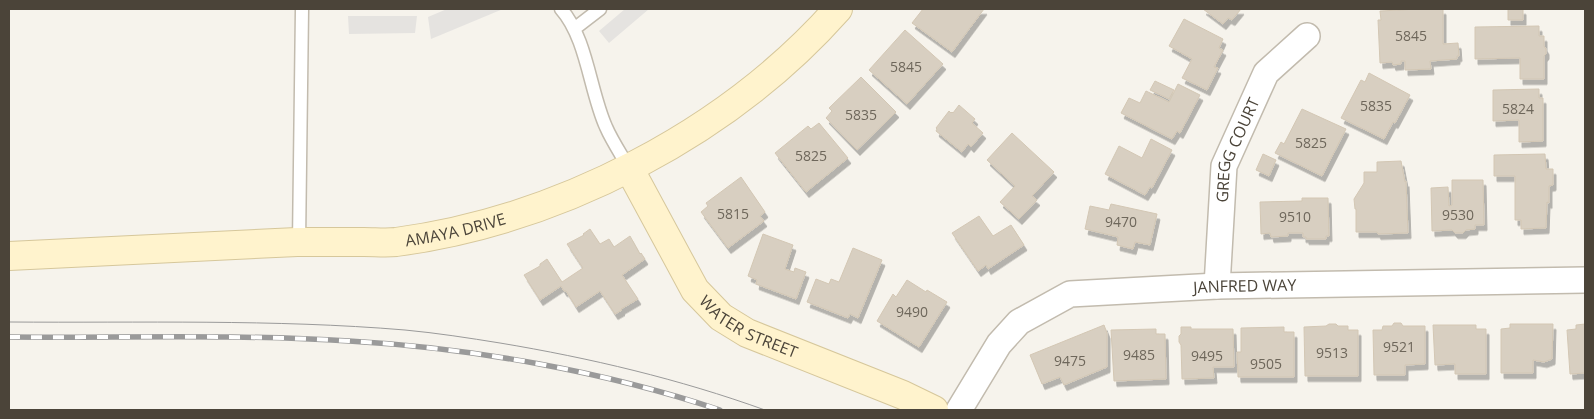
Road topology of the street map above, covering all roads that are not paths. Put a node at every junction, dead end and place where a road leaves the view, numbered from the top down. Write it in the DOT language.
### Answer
graph roads {
  1 [pos="302,9"];
  2 [pos="561,9"];
  3 [pos="600,9"];
  4 [pos="838,9"];
  5 [pos="574,29"];
  6 [pos="1307,36"];
  7 [pos="629,168"];
  8 [pos="299,242"];
  9 [pos="9,256"];
  10 [pos="1585,280"];
  11 [pos="1217,286"];
  12 [pos="934,410"];
  13 [pos="959,410"];
  1 -- 8 [label="lane"];
  2 -- 5 [label="lane"];
  3 -- 5 [label="lane"];
  4 -- 7 [label="main road, AMAYA DRIVE"];
  5 -- 7 [label="lane"];
  6 -- 11 [label="street, GREGG COURT"];
  7 -- 8 [label="main road, AMAYA DRIVE"];
  7 -- 12 [label="main road, WATER STREET"];
  8 -- 9 [label="main road, AMAYA DRIVE"];
  10 -- 11 [label="street, JANFRED WAY"];
  11 -- 13 [label="street, JANFRED WAY"];
}
